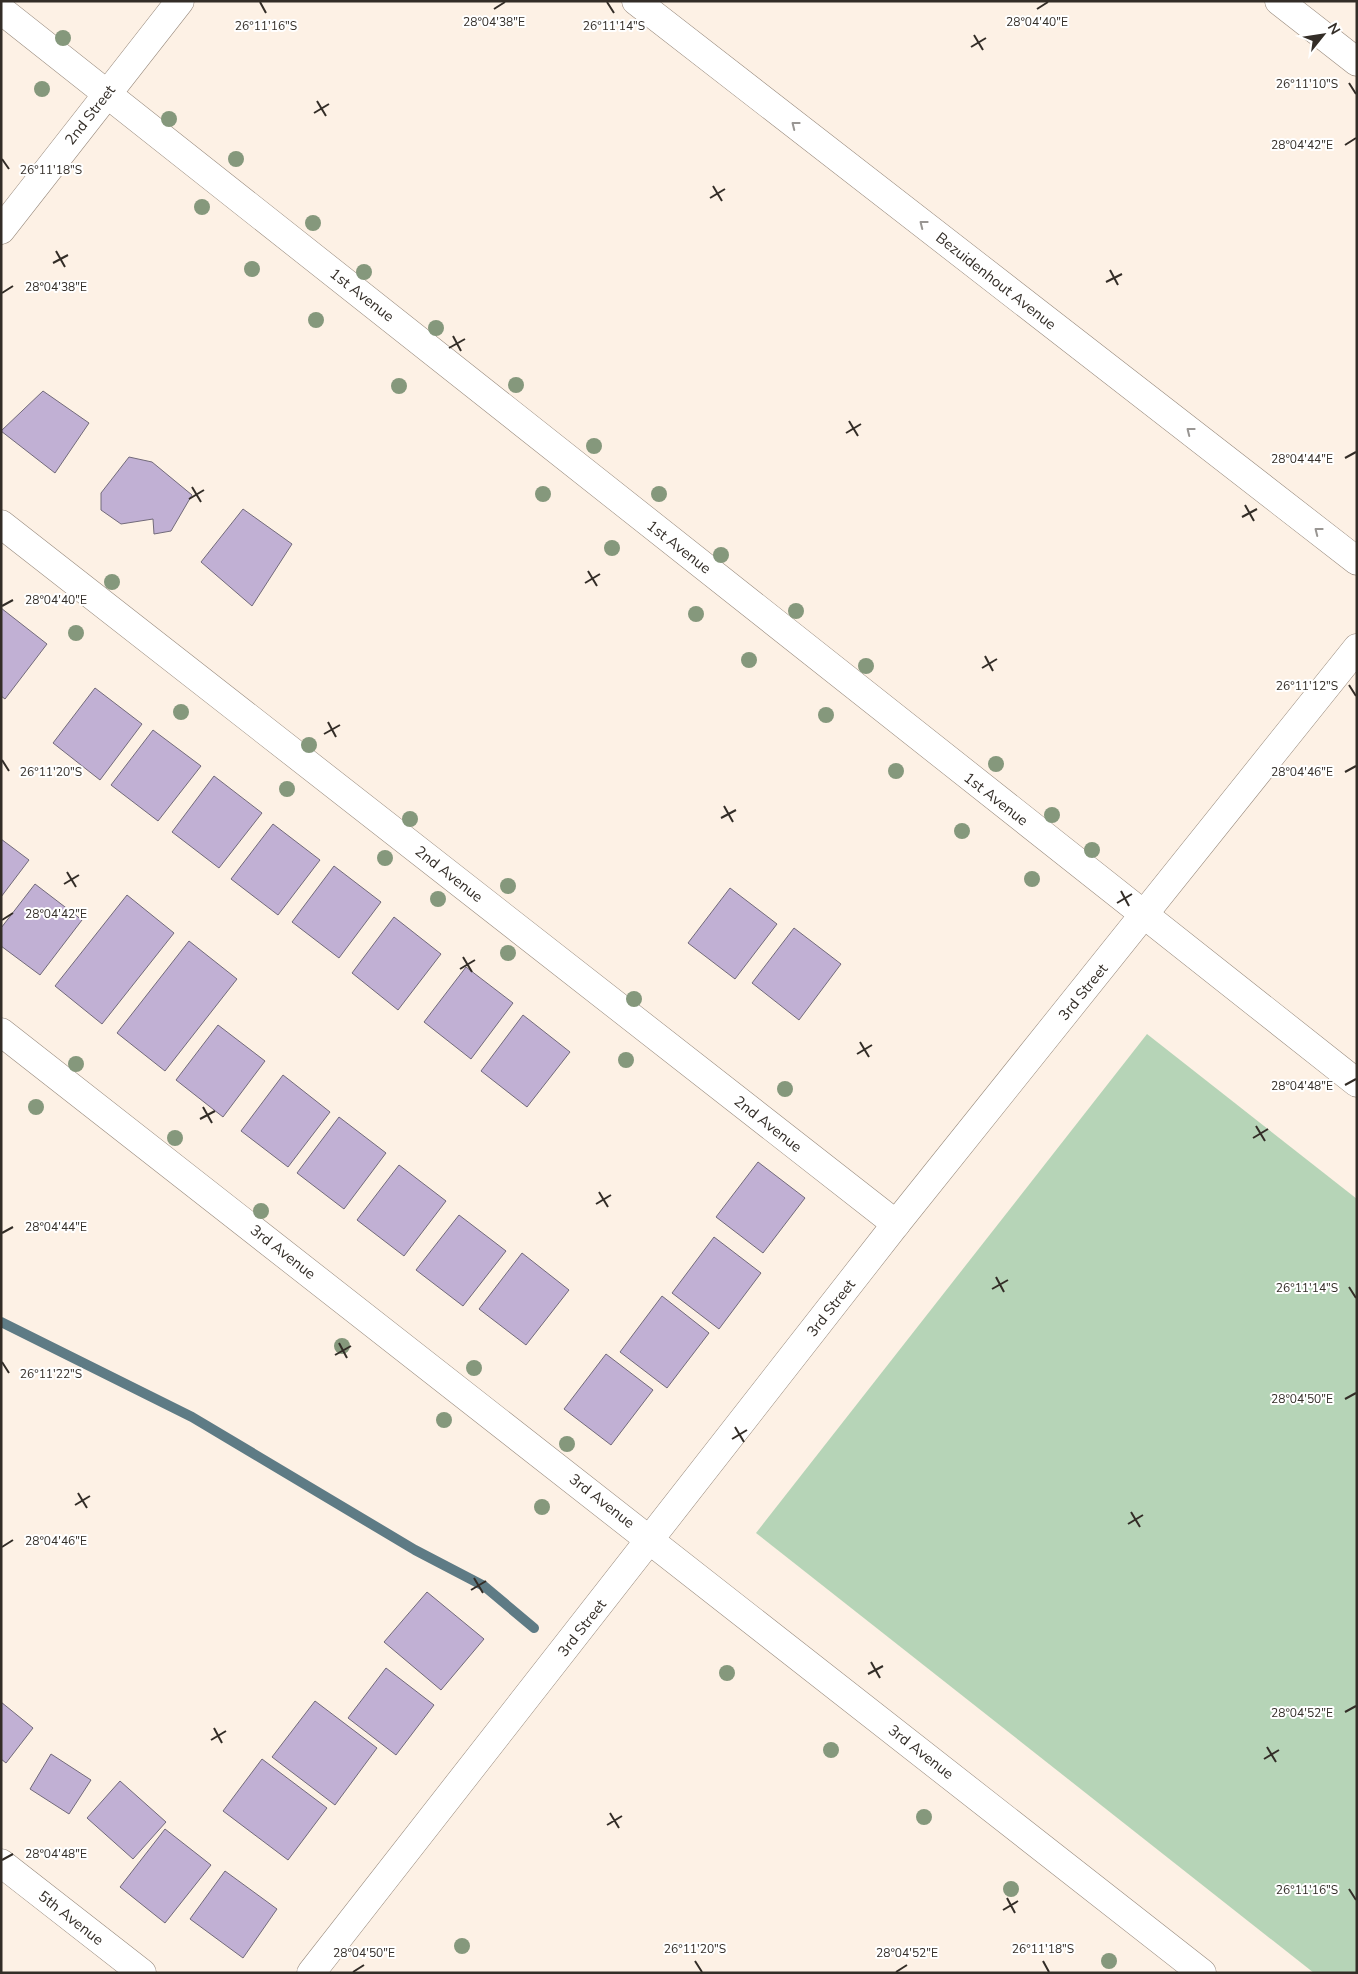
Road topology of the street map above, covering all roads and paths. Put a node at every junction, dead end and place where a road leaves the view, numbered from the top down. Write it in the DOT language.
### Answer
graph roads {
  1 [pos="180,1"];
  2 [pos="636,1"];
  3 [pos="1279,1"];
  4 [pos="1,10"];
  5 [pos="1357,62"];
  6 [pos="108,93"];
  7 [pos="1,230"];
  8 [pos="1,524"];
  9 [pos="1357,561"];
  10 [pos="1357,648"];
  11 [pos="1144,916"];
  12 [pos="1,1032"];
  13 [pos="1357,1083"];
  14 [pos="896,1224"];
  15 [pos="651,1540"];
  16 [pos="1,1863"];
  17 [pos="142,1973"];
  18 [pos="311,1973"];
  19 [pos="1202,1973"];
  1 -- 6 [label="street, 2nd Street"];
  9 -- 2 [label="street, Bezuidenhout Avenue, one-way"];
  3 -- 5 [label="street"];
  4 -- 6 [label="street, 1st Avenue"];
  6 -- 7 [label="street, 2nd Street"];
  6 -- 11 [label="street, 1st Avenue"];
  8 -- 14 [label="street, 2nd Avenue"];
  10 -- 11 [label="street, 3rd Street"];
  11 -- 13 [label="street, 1st Avenue"];
  11 -- 14 [label="street, 3rd Street"];
  12 -- 15 [label="street, 3rd Avenue"];
  14 -- 15 [label="street, 3rd Street"];
  15 -- 18 [label="street, 3rd Street"];
  15 -- 19 [label="street, 3rd Avenue"];
  16 -- 17 [label="street, 5th Avenue"];
}
